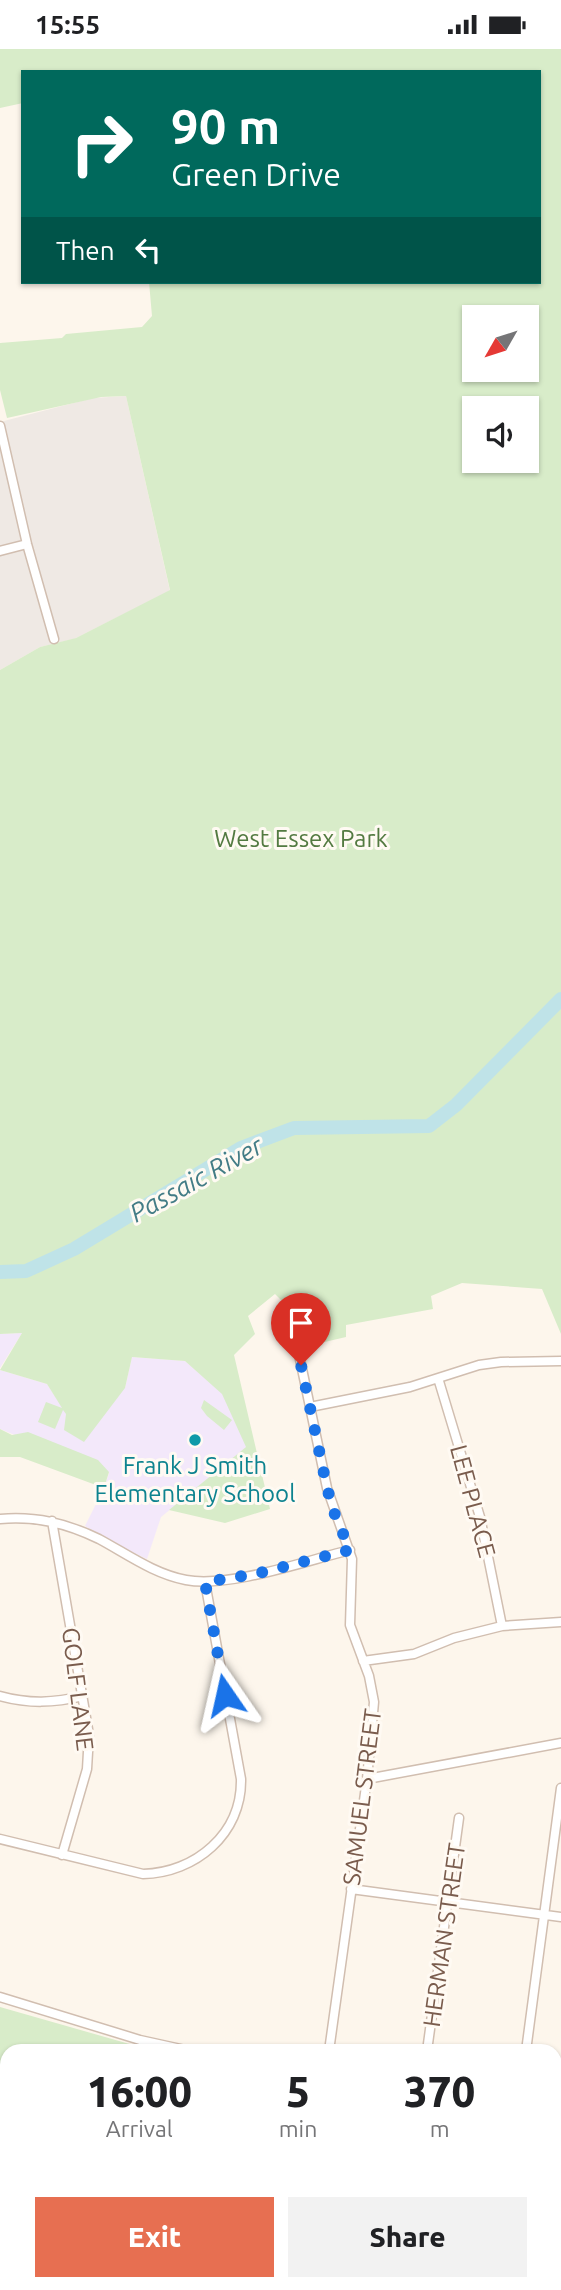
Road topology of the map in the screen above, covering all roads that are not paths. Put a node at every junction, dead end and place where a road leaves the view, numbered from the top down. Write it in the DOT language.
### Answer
graph roads {
  1 [pos="0,426"];
  2 [pos="27,544"];
  3 [pos="0,551"];
  4 [pos="54,639"];
  5 [pos="297,1345"];
  6 [pos="561,1361"];
  7 [pos="438,1378"];
  8 [pos="310,1407"];
  9 [pos="0,1519"];
  10 [pos="52,1521"];
  11 [pos="350,1550"];
  12 [pos="205,1582"];
  13 [pos="561,1622"];
  14 [pos="502,1626"];
  15 [pos="363,1661"];
  16 [pos="0,1696"];
  17 [pos="83,1696"];
  18 [pos="561,1742"];
  19 [pos="367,1779"];
  20 [pos="561,1788"];
  21 [pos="459,1818"];
  22 [pos="0,1839"];
  23 [pos="0,1845"];
  24 [pos="62,1855"];
  25 [pos="351,1889"];
  26 [pos="449,1902"];
  27 [pos="543,1914"];
  28 [pos="561,1917"];
  29 [pos="0,1997"];
  30 [pos="158,2044"];
  31 [pos="330,2044"];
  32 [pos="429,2044"];
  33 [pos="527,2044"];
  1 -- 2 [label="street"];
  2 -- 3 [label="street"];
  2 -- 4 [label="street"];
  5 -- 8 [label="street, SAMUEL STREET"];
  6 -- 7 [label="street"];
  7 -- 8 [label="street"];
  7 -- 14 [label="street, LEE PLACE"];
  8 -- 11 [label="street, SAMUEL STREET"];
  9 -- 10 [label="street"];
  10 -- 12 [label="street"];
  10 -- 17 [label="street, GOLF LANE"];
  11 -- 12 [label="street"];
  11 -- 15 [label="street, SAMUEL STREET"];
  12 -- 24 [label="street"];
  13 -- 14 [label="street"];
  14 -- 15 [label="street"];
  15 -- 19 [label="street, SAMUEL STREET"];
  16 -- 17 [label="street"];
  17 -- 24 [label="street, GOLF LANE"];
  18 -- 19 [label="street"];
  19 -- 25 [label="street, SAMUEL STREET"];
  20 -- 27 [label="street"];
  21 -- 26 [label="street, HERMAN STREET"];
  22 -- 23 [label="street"];
  22 -- 24 [label="street"];
  25 -- 26 [label="street"];
  25 -- 31 [label="street, SAMUEL STREET"];
  26 -- 27 [label="street"];
  26 -- 32 [label="street, HERMAN STREET"];
  27 -- 28 [label="street"];
  27 -- 33 [label="street"];
  29 -- 30 [label="street"];
}
